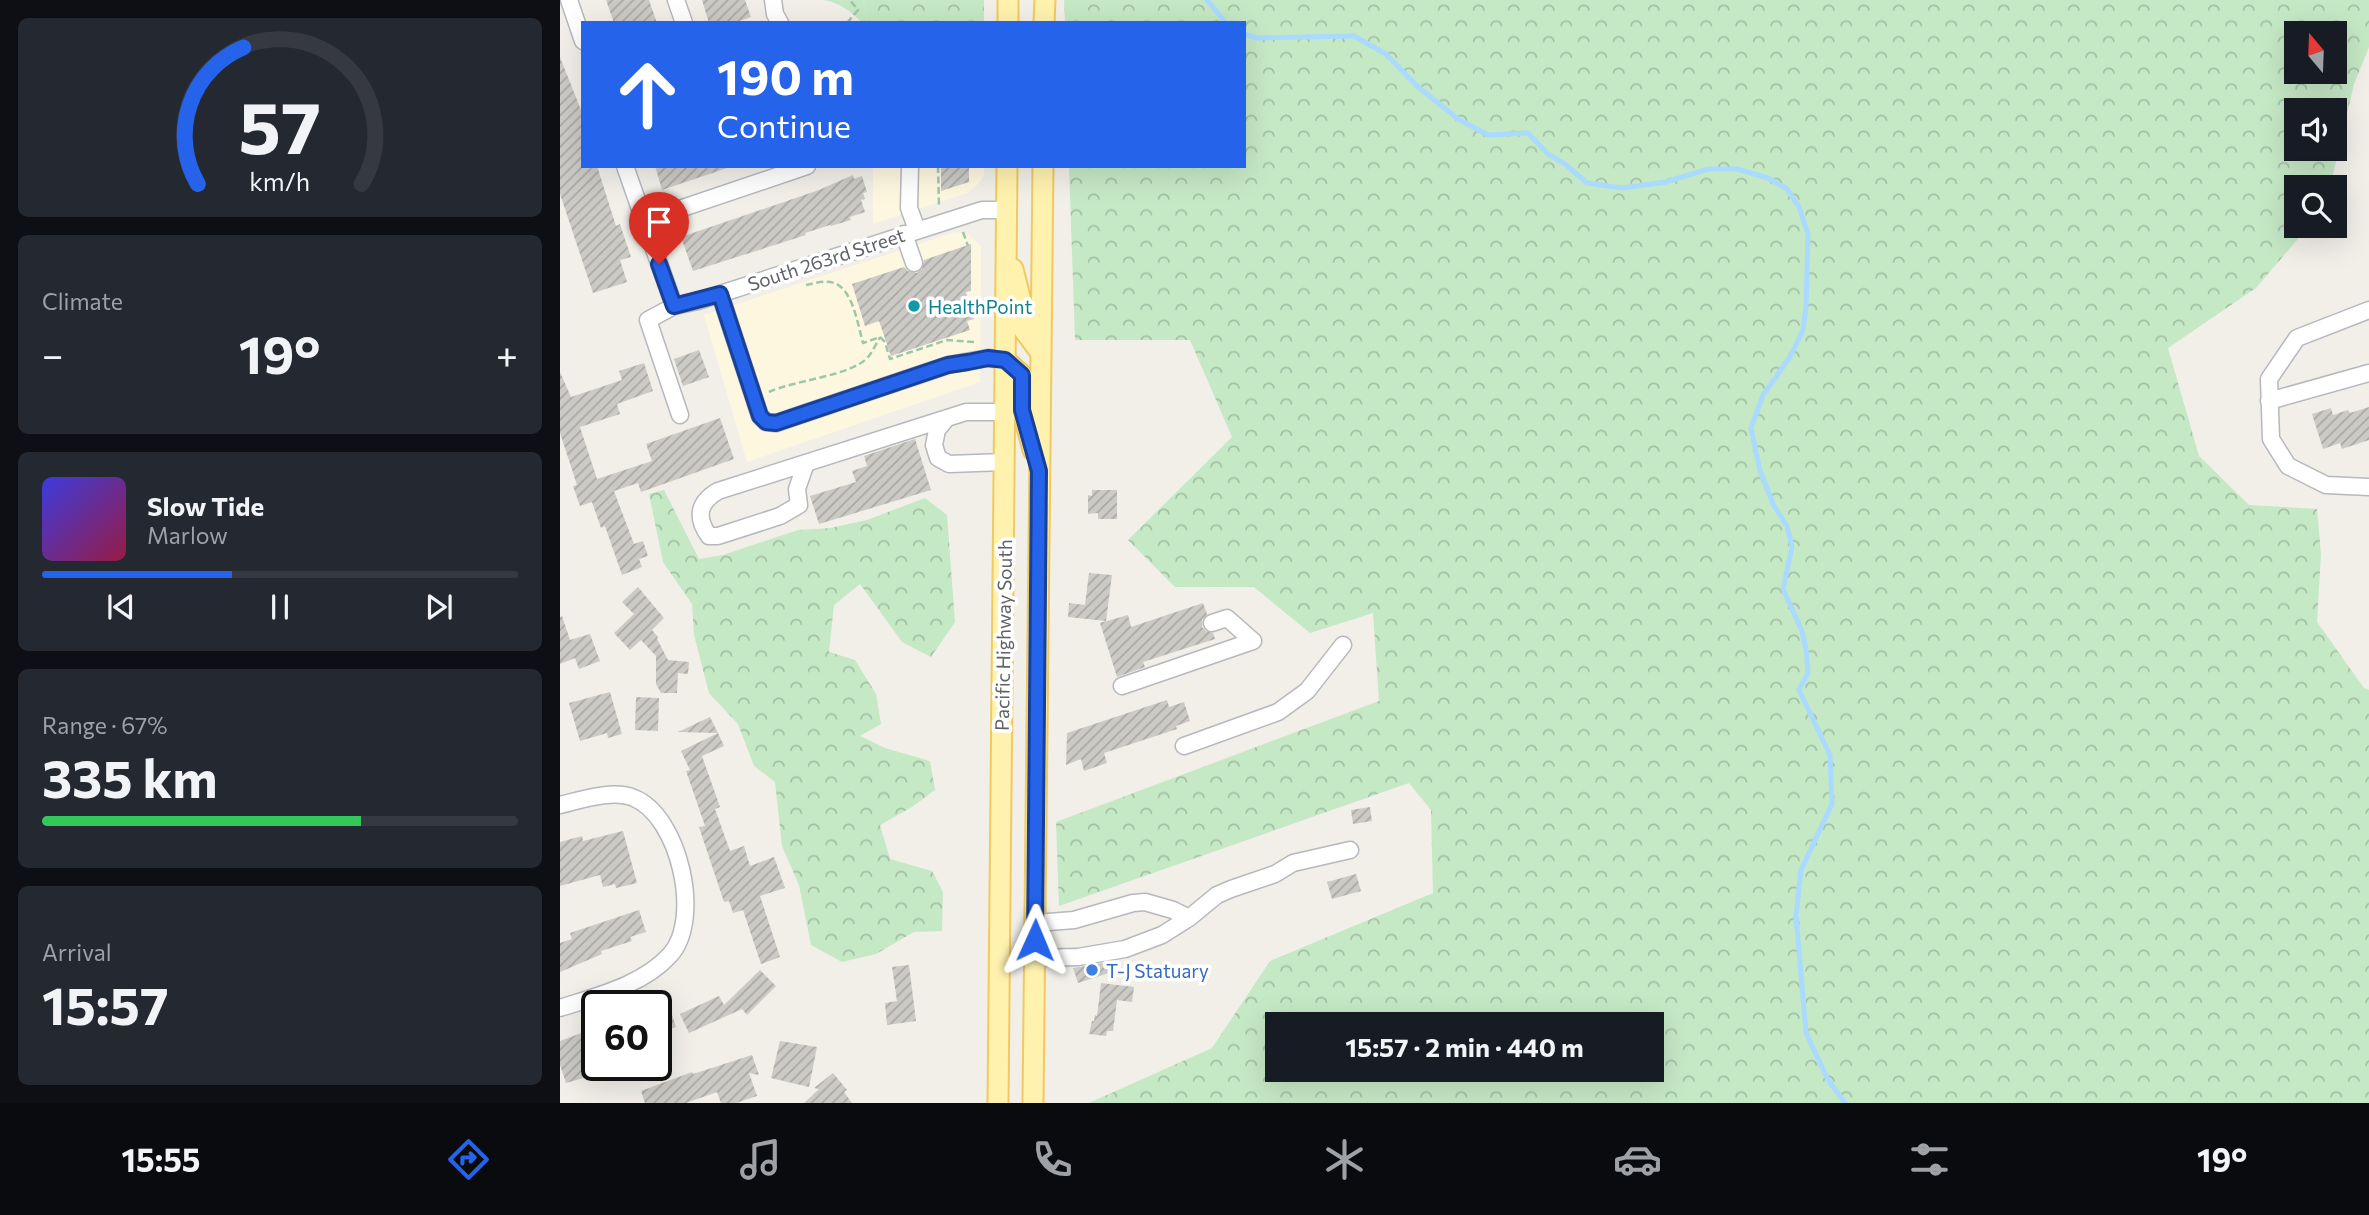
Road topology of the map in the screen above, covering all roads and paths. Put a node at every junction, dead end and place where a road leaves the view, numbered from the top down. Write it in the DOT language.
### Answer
graph roads {
  1 [pos="569,0"];
  2 [pos="676,0"];
  3 [pos="773,0"];
  4 [pos="850,0"];
  5 [pos="1008,0"];
  6 [pos="1045,0"];
  7 [pos="683,21"];
  8 [pos="779,21"];
  9 [pos="849,21"];
  10 [pos="1008,21"];
  11 [pos="1044,21"];
  12 [pos="581,35"];
  13 [pos="626,168"];
  14 [pos="801,168"];
  15 [pos="910,168"];
  16 [pos="938,168"];
  17 [pos="1007,168"];
  18 [pos="1043,168"];
  19 [pos="939,207"];
  20 [pos="1007,210"];
  21 [pos="644,221"];
  22 [pos="962,228"];
  23 [pos="911,232"];
  24 [pos="1006,244"];
  25 [pos="968,246"];
  26 [pos="914,263"];
  27 [pos="794,287"];
  28 [pos="720,294"];
  29 [pos="674,306"];
  30 [pos="2369,310"];
  31 [pos="880,337"];
  32 [pos="975,342"];
  33 [pos="1041,353"];
  34 [pos="1005,360"];
  35 [pos="2369,373"];
  36 [pos="754,398"];
  37 [pos="2269,401"];
  38 [pos="1005,412"];
  39 [pos="680,415"];
  40 [pos="947,418"];
  41 [pos="1004,462"];
  42 [pos="806,463"];
  43 [pos="1039,471"];
  44 [pos="2369,486"];
  45 [pos="1212,623"];
  46 [pos="1343,645"];
  47 [pos="1122,686"];
  48 [pos="1184,746"];
  49 [pos="560,805"];
  50 [pos="1350,850"];
  51 [pos="1189,918"];
  52 [pos="1035,923"];
  53 [pos="1034,958"];
  54 [pos="560,1008"];
  55 [pos="999,1103"];
  56 [pos="1033,1103"];
  1 -- 12 [label="street"];
  2 -- 7 [label="street"];
  3 -- 8 [label="street"];
  4 -- 9 [label="path"];
  5 -- 10 [label="main road"];
  6 -- 11 [label="main road"];
  13 -- 21 [label="street"];
  14 -- 21 [label="street"];
  15 -- 23 [label="street"];
  16 -- 19 [label="path"];
  17 -- 20 [label="main road, Pacific Highway South"];
  18 -- 33 [label="main road, Pacific Highway South"];
  20 -- 23 [label="street, South 263rd Street"];
  20 -- 24 [label="main road, Pacific Highway South"];
  21 -- 29 [label="street"];
  22 -- 25 [label="path"];
  23 -- 26 [label="street"];
  23 -- 28 [label="street, South 263rd Street"];
  24 -- 33 [label="main road"];
  24 -- 34 [label="main road, Pacific Highway South"];
  27 -- 31 [label="path"];
  28 -- 29 [label="street, South 263rd Street"];
  28 -- 36 [label="street"];
  29 -- 39 [label="street, South 263rd Street"];
  30 -- 37 [label="street"];
  31 -- 32 [label="path"];
  31 -- 36 [label="path"];
  33 -- 43 [label="main road, Pacific Highway South"];
  34 -- 36 [label="street"];
  34 -- 38 [label="main road, Pacific Highway South"];
  34 -- 43 [label="main road"];
  35 -- 37 [label="street"];
  37 -- 44 [label="street"];
  38 -- 40 [label="street"];
  38 -- 41 [label="main road, Pacific Highway South"];
  40 -- 41 [label="street"];
  40 -- 42 [label="street"];
  41 -- 55 [label="main road, Pacific Highway South"];
  42 -- 42 [label="street"];
  43 -- 52 [label="main road, Pacific Highway South"];
  45 -- 47 [label="street"];
  46 -- 48 [label="street"];
  49 -- 54 [label="street"];
  50 -- 51 [label="street"];
  51 -- 52 [label="street"];
  51 -- 53 [label="street"];
  52 -- 53 [label="main road, Pacific Highway South"];
  53 -- 56 [label="main road, Pacific Highway South"];
}
